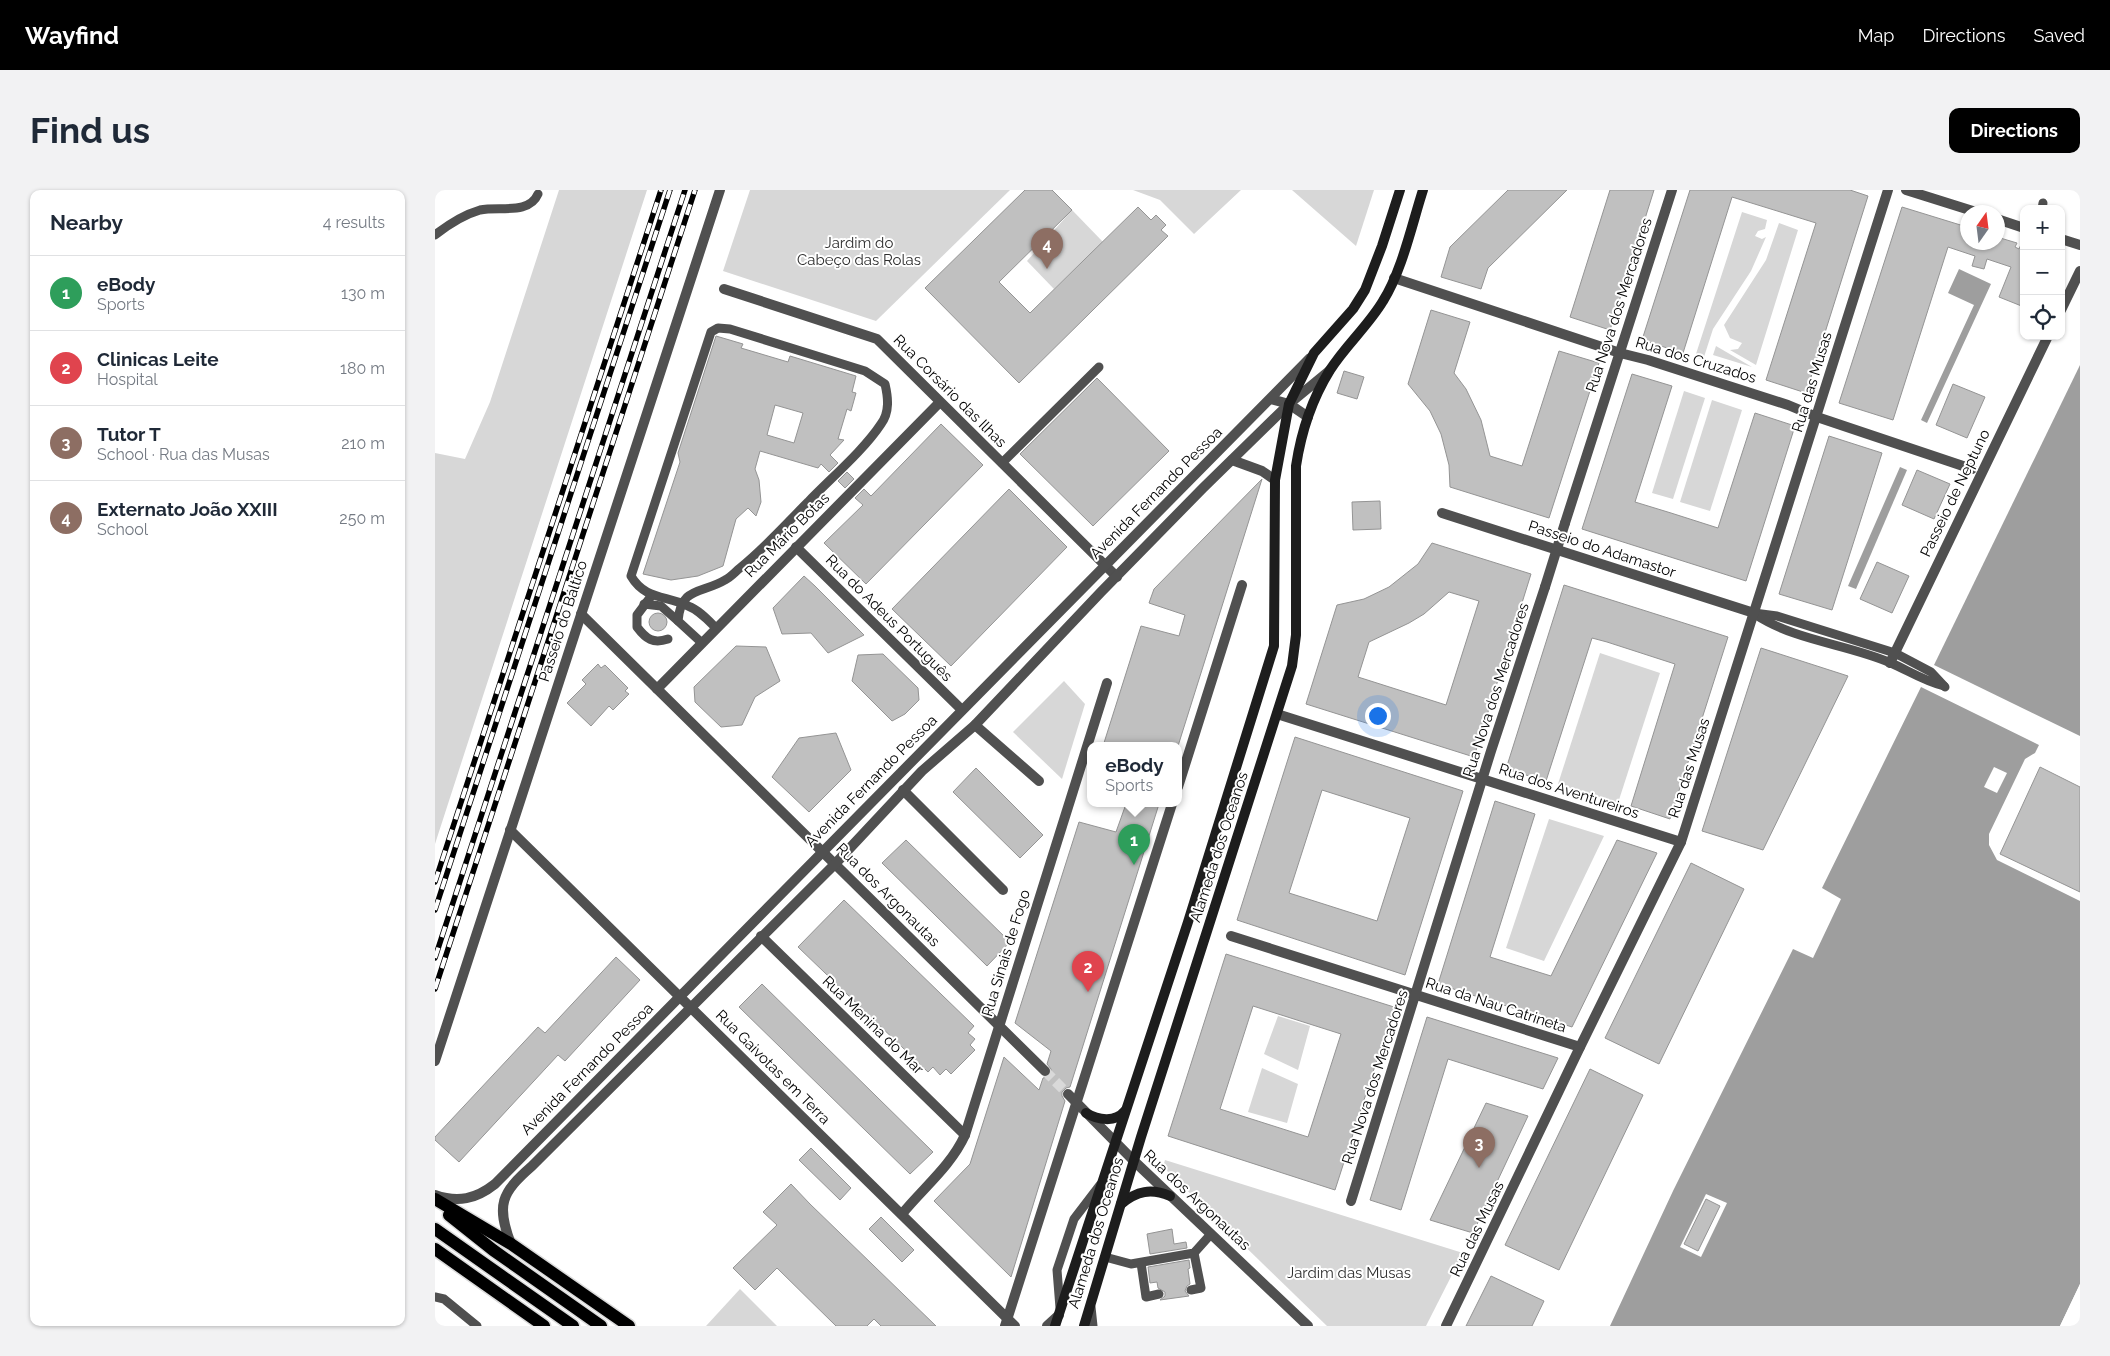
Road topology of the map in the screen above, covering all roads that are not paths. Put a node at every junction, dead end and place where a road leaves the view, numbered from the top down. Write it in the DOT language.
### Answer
graph roads {
  1 [pos="720,190"];
  2 [pos="1401,190"];
  3 [pos="1423,190"];
  4 [pos="1672,190"];
  5 [pos="1887,190"];
  6 [pos="1905,190"];
  7 [pos="538,194"];
  8 [pos="1960,207"];
  9 [pos="2005,222"];
  10 [pos="2020,227"];
  11 [pos="435,235"];
  12 [pos="2065,241"];
  13 [pos="2080,246"];
  14 [pos="2080,271"];
  15 [pos="1394,278"];
  16 [pos="725,289"];
  17 [pos="2065,302"];
  18 [pos="2046,340"];
  19 [pos="1314,353"];
  20 [pos="1620,353"];
  21 [pos="1099,367"];
  22 [pos="1330,370"];
  23 [pos="1271,399"];
  24 [pos="939,403"];
  25 [pos="1289,404"];
  26 [pos="1308,416"];
  27 [pos="1817,417"];
  28 [pos="1232,460"];
  29 [pos="1002,463"];
  30 [pos="1972,469"];
  31 [pos="1275,480"];
  32 [pos="1442,514"];
  33 [pos="796,547"];
  34 [pos="1556,551"];
  35 [pos="1105,564"];
  36 [pos="1117,577"];
  37 [pos="1242,585"];
  38 [pos="652,595"];
  39 [pos="683,603"];
  40 [pos="644,604"];
  41 [pos="1754,613"];
  42 [pos="581,614"];
  43 [pos="678,621"];
  44 [pos="716,628"];
  45 [pos="668,639"];
  46 [pos="702,643"];
  47 [pos="1895,653"];
  48 [pos="1890,663"];
  49 [pos="1107,683"];
  50 [pos="657,689"];
  51 [pos="962,710"];
  52 [pos="1277,714"];
  53 [pos="975,725"];
  54 [pos="1089,742"];
  55 [pos="1087,747"];
  56 [pos="1182,774"];
  57 [pos="1483,779"];
  58 [pos="1039,781"];
  59 [pos="903,790"];
  60 [pos="1171,807"];
  61 [pos="510,830"];
  62 [pos="1681,842"];
  63 [pos="822,851"];
  64 [pos="835,864"];
  65 [pos="1003,890"];
  66 [pos="761,936"];
  67 [pos="1231,936"];
  68 [pos="679,996"];
  69 [pos="1417,996"];
  70 [pos="691,1007"];
  71 [pos="999,1028"];
  72 [pos="1580,1047"];
  73 [pos="435,1061"];
  74 [pos="1045,1071"];
  75 [pos="1068,1094"];
  76 [pos="1077,1103"];
  77 [pos="1126,1110"];
  78 [pos="1087,1113"];
  79 [pos="965,1135"];
  80 [pos="1115,1142"];
  81 [pos="1133,1161"];
  82 [pos="1100,1185"];
  83 [pos="435,1195"];
  84 [pos="1170,1196"];
  85 [pos="435,1199"];
  86 [pos="1351,1201"];
  87 [pos="435,1204"];
  88 [pos="1121,1205"];
  89 [pos="902,1214"];
  90 [pos="435,1229"];
  91 [pos="1211,1234"];
  92 [pos="511,1244"];
  93 [pos="435,1249"];
  94 [pos="1193,1253"];
  95 [pos="1105,1257"];
  96 [pos="1141,1263"];
  97 [pos="1191,1290"];
  98 [pos="1159,1294"];
  99 [pos="435,1297"];
  100 [pos="1092,1301"];
  101 [pos="1060,1312"];
  102 [pos="1009,1324"];
  103 [pos="477,1326"];
  104 [pos="544,1326"];
  105 [pos="573,1326"];
  106 [pos="601,1326"];
  107 [pos="629,1326"];
  108 [pos="1047,1326"];
  109 [pos="1055,1326"];
  110 [pos="1084,1326"];
  111 [pos="1093,1326"];
  112 [pos="1308,1326"];
  113 [pos="1446,1326"];
  1 -- 42 [label="street, Passeio do Báltico"];
  2 -- 19 [label="main road, Alameda dos Oceanos"];
  3 -- 15 [label="main road, Alameda dos Oceanos"];
  4 -- 20 [label="street, Rua Nova dos Mercadores"];
  5 -- 27 [label="street, Rua das Musas"];
  6 -- 8 [label="street"];
  7 -- 11 [label="lane"];
  9 -- 10 [label="street"];
  12 -- 13 [label="street"];
  14 -- 17 [label="street"];
  15 -- 20 [label="street, Rua dos Cruzados"];
  15 -- 22 [label="main road, Alameda dos Oceanos"];
  16 -- 24 [label="street, Rua Corsário das Ilhas"];
  18 -- 47 [label="street, Passeio de Neptuno"];
  19 -- 23 [label="street, Avenida Fernando Pessoa"];
  19 -- 25 [label="main road, Alameda dos Oceanos"];
  20 -- 27 [label="street, Rua dos Cruzados"];
  20 -- 34 [label="street, Rua Nova dos Mercadores"];
  21 -- 29 [label="lane"];
  22 -- 25 [label="street, Alameda dos Oceanos"];
  22 -- 26 [label="main road, Alameda dos Oceanos"];
  23 -- 25 [label="street"];
  23 -- 35 [label="street, Avenida Fernando Pessoa"];
  24 -- 29 [label="street, Rua Corsário das Ilhas"];
  24 -- 33 [label="street, Rua Mário Botas"];
  25 -- 26 [label="street"];
  25 -- 28 [label="street, Avenida Fernando Pessoa"];
  25 -- 31 [label="main road, Alameda dos Oceanos"];
  26 -- 52 [label="main road, Alameda dos Oceanos"];
  27 -- 30 [label="street, Rua dos Cruzados"];
  27 -- 41 [label="street, Rua das Musas"];
  28 -- 31 [label="street"];
  28 -- 36 [label="street, Avenida Fernando Pessoa"];
  29 -- 35 [label="street, Rua Corsário das Ilhas"];
  31 -- 77 [label="main road, Alameda dos Oceanos"];
  32 -- 34 [label="street, Passeio do Adamastor"];
  33 -- 44 [label="street, Rua Mário Botas"];
  33 -- 51 [label="street, Rua do Adeus Português"];
  34 -- 41 [label="street, Passeio do Adamastor"];
  34 -- 57 [label="street, Rua Nova dos Mercadores"];
  35 -- 36 [label="street, Rua Corsário das Ilhas"];
  35 -- 51 [label="street, Avenida Fernando Pessoa"];
  36 -- 53 [label="street, Avenida Fernando Pessoa"];
  37 -- 56 [label="street"];
  38 -- 39 [label="lane"];
  38 -- 39 [label="lane"];
  38 -- 40 [label="lane"];
  39 -- 43 [label="lane"];
  39 -- 44 [label="lane"];
  40 -- 43 [label="lane"];
  40 -- 45 [label="lane"];
  41 -- 47 [label="lane"];
  41 -- 48 [label="lane"];
  41 -- 62 [label="street, Rua das Musas"];
  42 -- 50 [label="street, Rua dos Argonautas"];
  42 -- 61 [label="street, Passeio do Báltico"];
  43 -- 46 [label="lane"];
  44 -- 46 [label="street, Rua Mário Botas"];
  46 -- 50 [label="street, Rua Mário Botas"];
  47 -- 48 [label="street, Passeio de Neptuno"];
  47 -- 48 [label="lane"];
  49 -- 54 [label="street, Rua Sinais de Fogo"];
  50 -- 63 [label="street, Rua dos Argonautas"];
  51 -- 63 [label="street, Avenida Fernando Pessoa"];
  52 -- 57 [label="street, Rua dos Aventureiros"];
  52 -- 81 [label="main road, Alameda dos Oceanos"];
  53 -- 58 [label="street"];
  53 -- 59 [label="street, Avenida Fernando Pessoa"];
  55 -- 71 [label="street, Rua Sinais de Fogo"];
  57 -- 62 [label="street, Rua dos Aventureiros"];
  57 -- 69 [label="street, Rua Nova dos Mercadores"];
  59 -- 64 [label="street, Avenida Fernando Pessoa"];
  59 -- 65 [label="street"];
  60 -- 76 [label="street"];
  61 -- 68 [label="street, Rua Gaivotas em Terra"];
  61 -- 73 [label="street, Passeio do Báltico"];
  62 -- 72 [label="street, Rua das Musas"];
  63 -- 64 [label="street, Rua dos Argonautas"];
  63 -- 68 [label="street, Avenida Fernando Pessoa"];
  64 -- 66 [label="street, Avenida Fernando Pessoa"];
  64 -- 71 [label="street, Rua dos Argonautas"];
  66 -- 70 [label="street, Avenida Fernando Pessoa"];
  66 -- 79 [label="street, Rua Menina do Mar"];
  67 -- 69 [label="street, Rua da Nau Catrineta"];
  68 -- 70 [label="street, Rua Gaivotas em Terra"];
  68 -- 83 [label="street, Avenida Fernando Pessoa"];
  69 -- 72 [label="street, Rua da Nau Catrineta"];
  69 -- 86 [label="street, Rua Nova dos Mercadores"];
  70 -- 89 [label="street, Rua Gaivotas em Terra"];
  70 -- 92 [label="street, Avenida Fernando Pessoa"];
  71 -- 74 [label="street, Rua dos Argonautas"];
  71 -- 79 [label="street, Rua Sinais de Fogo"];
  72 -- 113 [label="street, Rua das Musas"];
  75 -- 76 [label="street, Rua dos Argonautas"];
  76 -- 78 [label="street, Rua dos Argonautas"];
  76 -- 102 [label="street"];
  77 -- 78 [label="main road"];
  77 -- 80 [label="main road, Alameda dos Oceanos"];
  78 -- 80 [label="street, Rua dos Argonautas"];
  79 -- 89 [label="street, Rua Sinais de Fogo"];
  80 -- 81 [label="street, Rua dos Argonautas"];
  80 -- 82 [label="main road, Alameda dos Oceanos"];
  81 -- 84 [label="street, Rua dos Argonautas"];
  81 -- 88 [label="main road, Alameda dos Oceanos"];
  82 -- 101 [label="main road, Alameda dos Oceanos"];
  82 -- 101 [label="lane"];
  84 -- 88 [label="main road"];
  84 -- 91 [label="street, Rua dos Argonautas"];
  85 -- 92 [label="main road"];
  87 -- 106 [label="main road"];
  88 -- 95 [label="main road, Alameda dos Oceanos"];
  89 -- 102 [label="street, Rua Gaivotas em Terra"];
  90 -- 105 [label="main road"];
  91 -- 94 [label="lane"];
  91 -- 112 [label="street, Rua dos Argonautas"];
  92 -- 107 [label="main road"];
  93 -- 104 [label="main road"];
  94 -- 96 [label="lane"];
  94 -- 97 [label="lane"];
  95 -- 96 [label="lane"];
  95 -- 100 [label="main road, Alameda dos Oceanos"];
  96 -- 98 [label="lane"];
  99 -- 103 [label="lane"];
  100 -- 110 [label="main road, Alameda dos Oceanos"];
  100 -- 111 [label="lane"];
  101 -- 108 [label="street"];
  101 -- 109 [label="main road, Alameda dos Oceanos"];
}
